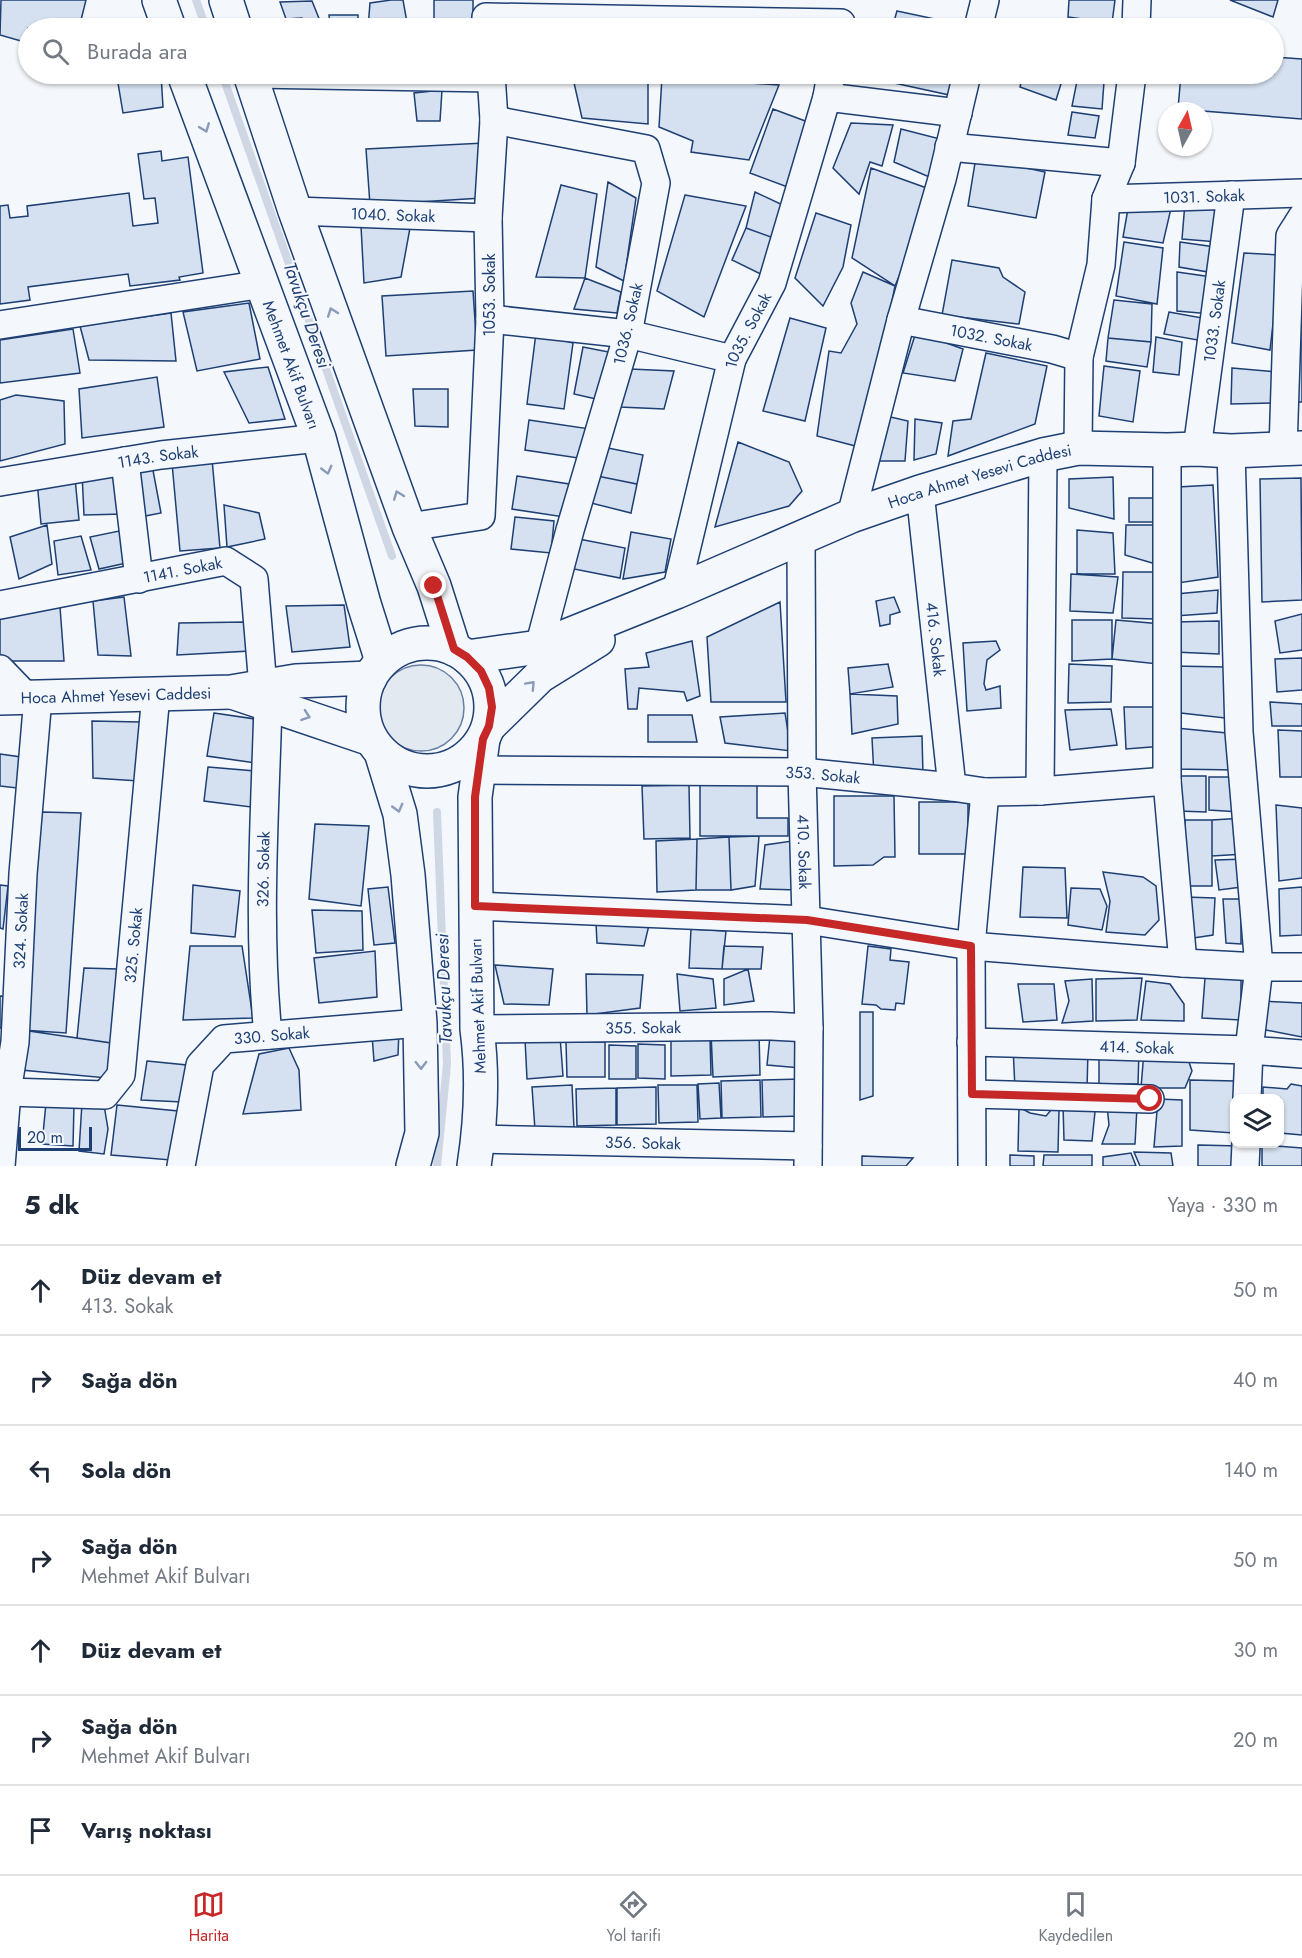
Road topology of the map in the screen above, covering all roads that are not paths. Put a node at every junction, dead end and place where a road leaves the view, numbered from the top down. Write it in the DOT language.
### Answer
graph roads {
  1 [pos="159,0"];
  2 [pos="226,0"];
  3 [pos="985,0"];
  4 [pos="1137,0"];
  5 [pos="486,15"];
  6 [pos="841,17"];
  7 [pos="165,18"];
  8 [pos="232,18"];
  9 [pos="980,18"];
  10 [pos="1136,18"];
  11 [pos="188,84"];
  12 [pos="253,84"];
  13 [pos="492,84"];
  14 [pos="965,84"];
  15 [pos="1131,84"];
  16 [pos="829,85"];
  17 [pos="958,113"];
  18 [pos="494,120"];
  19 [pos="950,147"];
  20 [pos="1120,163"];
  21 [pos="1302,193"];
  22 [pos="1231,195"];
  23 [pos="1106,199"];
  24 [pos="296,212"];
  25 [pos="1302,217"];
  26 [pos="488,218"];
  27 [pos="263,284"];
  28 [pos="489,319"];
  29 [pos="901,320"];
  30 [pos="0,325"];
  31 [pos="628,334"];
  32 [pos="1079,357"];
  33 [pos="732,358"];
  34 [pos="318,438"];
  35 [pos="1078,448"];
  36 [pos="1182,449"];
  37 [pos="1292,449"];
  38 [pos="1231,451"];
  39 [pos="1043,455"];
  40 [pos="125,461"];
  41 [pos="0,482"];
  42 [pos="920,492"];
  43 [pos="852,516"];
  44 [pos="409,527"];
  45 [pos="801,538"];
  46 [pos="139,579"];
  47 [pos="676,592"];
  48 [pos="0,605"];
  49 [pos="539,647"];
  50 [pos="461,653"];
  51 [pos="0,669"];
  52 [pos="376,669"];
  53 [pos="156,694"];
  54 [pos="266,695"];
  55 [pos="22,698"];
  56 [pos="484,745"];
  57 [pos="376,746"];
  58 [pos="802,772"];
  59 [pos="1167,781"];
  60 [pos="952,787"];
  61 [pos="1040,791"];
  62 [pos="985,792"];
  63 [pos="12,874"];
  64 [pos="475,906"];
  65 [pos="807,920"];
  66 [pos="971,946"];
  67 [pos="1183,963"];
  68 [pos="1259,967"];
  69 [pos="1302,967"];
  70 [pos="420,1023"];
  71 [pos="809,1028"];
  72 [pos="477,1029"];
  73 [pos="268,1035"];
  74 [pos="8,1041"];
  75 [pos="972,1042"];
  76 [pos="1249,1050"];
  77 [pos="1302,1054"];
  78 [pos="8,1092"];
  79 [pos="972,1094"];
  80 [pos="1247,1094"];
  81 [pos="1150,1099"];
  82 [pos="1245,1148"];
  83 [pos="476,1152"];
  84 [pos="808,1156"];
  85 [pos="1,1166"];
  86 [pos="9,1166"];
  87 [pos="181,1166"];
  88 [pos="413,1166"];
  89 [pos="972,1166"];
  90 [pos="1245,1166"];
  1 -- 7 [label="main road"];
  2 -- 8 [label="main road"];
  3 -- 9 [label="street"];
  4 -- 10 [label="street"];
  5 -- 6 [label="street"];
  11 -- 27 [label="main road, Mehmet Akif Bulvarı, one-way"];
  12 -- 24 [label="main road"];
  13 -- 18 [label="street, 1053. Sokak"];
  14 -- 17 [label="street"];
  15 -- 20 [label="street"];
  16 -- 17 [label="street"];
  16 -- 33 [label="street, 1035. Sokak"];
  17 -- 19 [label="street"];
  18 -- 26 [label="street, 1053. Sokak"];
  18 -- 31 [label="street, 1036. Sokak"];
  19 -- 20 [label="street"];
  19 -- 29 [label="street"];
  20 -- 23 [label="street"];
  21 -- 22 [label="street, 1031. Sokak"];
  22 -- 23 [label="street, 1031. Sokak"];
  22 -- 36 [label="street, 1033. Sokak"];
  23 -- 32 [label="street"];
  24 -- 26 [label="street, 1040. Sokak"];
  44 -- 24 [label="main road, one-way"];
  25 -- 37 [label="street"];
  26 -- 28 [label="street, 1053. Sokak"];
  27 -- 30 [label="street"];
  27 -- 34 [label="main road, Mehmet Akif Bulvarı"];
  28 -- 31 [label="street"];
  28 -- 44 [label="street, 1053. Sokak"];
  29 -- 32 [label="street, 1032. Sokak"];
  29 -- 43 [label="street"];
  31 -- 33 [label="street"];
  31 -- 49 [label="street, 1036. Sokak"];
  32 -- 35 [label="street"];
  33 -- 47 [label="street, 1035. Sokak"];
  34 -- 40 [label="street, 1143. Sokak"];
  34 -- 52 [label="main road, Mehmet Akif Bulvarı, one-way"];
  35 -- 36 [label="main road, Hoca Ahmet Yesevi Caddesi"];
  35 -- 39 [label="main road, Hoca Ahmet Yesevi Caddesi"];
  36 -- 38 [label="main road, Hoca Ahmet Yesevi Caddesi"];
  36 -- 59 [label="street, 1033. Sokak"];
  37 -- 38 [label="main road, Hoca Ahmet Yesevi Caddesi"];
  38 -- 68 [label="street"];
  39 -- 42 [label="main road, Hoca Ahmet Yesevi Caddesi"];
  39 -- 61 [label="street"];
  40 -- 41 [label="street, 1143. Sokak"];
  40 -- 46 [label="street"];
  42 -- 43 [label="main road, Hoca Ahmet Yesevi Caddesi"];
  42 -- 60 [label="street, 416. Sokak"];
  43 -- 45 [label="main road, Hoca Ahmet Yesevi Caddesi"];
  44 -- 50 [label="main road"];
  45 -- 47 [label="main road, Hoca Ahmet Yesevi Caddesi"];
  45 -- 58 [label="street, 410. Sokak"];
  46 -- 48 [label="street, 1141. Sokak"];
  46 -- 54 [label="street, 1141. Sokak"];
  47 -- 49 [label="main road"];
  56 -- 47 [label="main road, one-way"];
  49 -- 50 [label="main road"];
  50 -- 52 [label="main road"];
  50 -- 56 [label="main road"];
  51 -- 55 [label="street"];
  52 -- 54 [label="main road"];
  52 -- 57 [label="main road"];
  53 -- 54 [label="main road, Hoca Ahmet Yesevi Caddesi"];
  53 -- 55 [label="main road, Hoca Ahmet Yesevi Caddesi"];
  53 -- 78 [label="street, 325. Sokak"];
  54 -- 57 [label="main road, Hoca Ahmet Yesevi Caddesi, one-way"];
  54 -- 73 [label="street, 326. Sokak"];
  55 -- 63 [label="street, 324. Sokak"];
  56 -- 57 [label="main road"];
  56 -- 58 [label="street, 353. Sokak"];
  56 -- 64 [label="main road, Mehmet Akif Bulvarı"];
  57 -- 70 [label="main road, one-way"];
  58 -- 60 [label="street, 353. Sokak"];
  58 -- 65 [label="street, 410. Sokak"];
  59 -- 61 [label="street, 353. Sokak"];
  59 -- 67 [label="street, 1033. Sokak"];
  60 -- 62 [label="street, 353. Sokak"];
  61 -- 62 [label="street, 353. Sokak"];
  62 -- 66 [label="street"];
  63 -- 74 [label="street, 324. Sokak"];
  64 -- 65 [label="street"];
  64 -- 72 [label="main road, Mehmet Akif Bulvarı"];
  65 -- 66 [label="street"];
  65 -- 71 [label="street, 410. Sokak"];
  66 -- 67 [label="street"];
  66 -- 75 [label="street"];
  67 -- 68 [label="street"];
  68 -- 69 [label="street"];
  68 -- 76 [label="street"];
  70 -- 73 [label="street, 330. Sokak"];
  70 -- 88 [label="main road, one-way"];
  71 -- 72 [label="street, 355. Sokak"];
  71 -- 84 [label="street, 410. Sokak"];
  72 -- 83 [label="main road, Mehmet Akif Bulvarı"];
  73 -- 87 [label="street, 330. Sokak"];
  74 -- 78 [label="street, 324. Sokak"];
  75 -- 76 [label="street, 414. Sokak"];
  75 -- 79 [label="street"];
  76 -- 77 [label="street, 414. Sokak"];
  76 -- 80 [label="street"];
  78 -- 85 [label="street, 324. Sokak"];
  79 -- 81 [label="street"];
  79 -- 89 [label="street"];
  82 -- 90 [label="street"];
  83 -- 84 [label="street, 356. Sokak"];
  85 -- 86 [label="street"];
}
